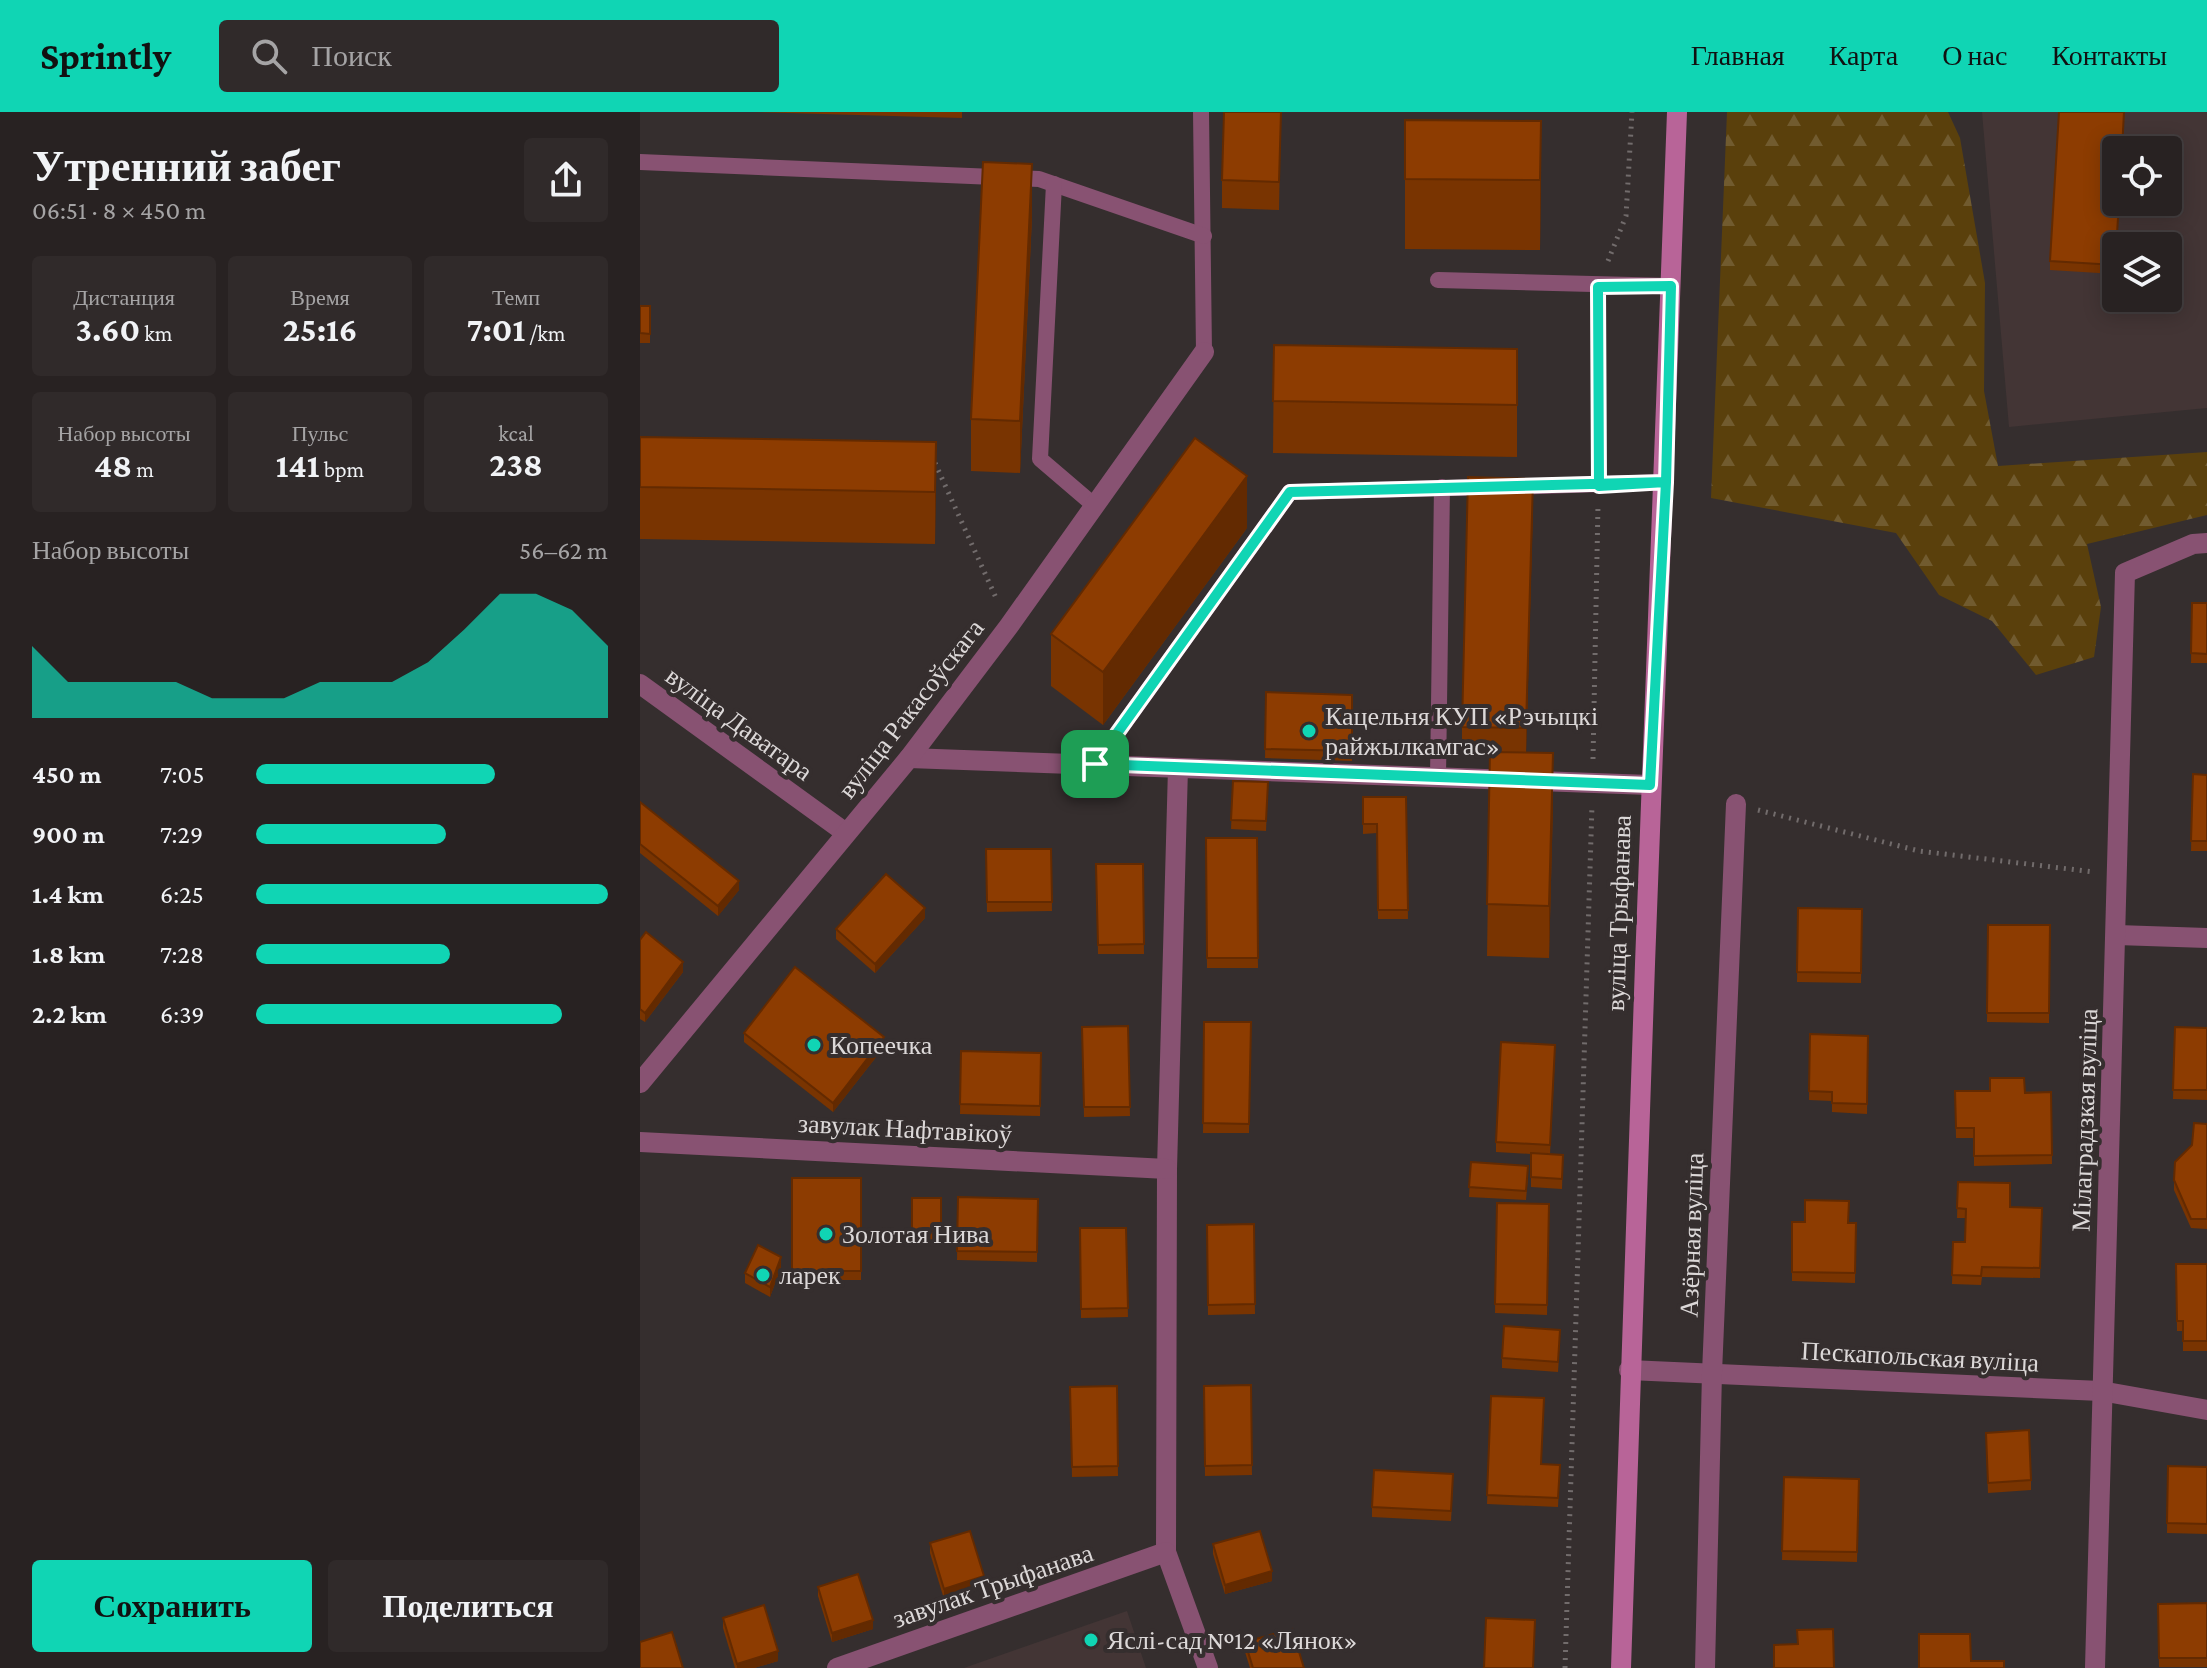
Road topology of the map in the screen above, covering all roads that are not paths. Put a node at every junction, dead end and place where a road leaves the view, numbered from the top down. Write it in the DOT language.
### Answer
graph roads {
  1 [pos="1201,112"];
  2 [pos="1677,112"];
  3 [pos="640,162"];
  4 [pos="1054,184"];
  5 [pos="1204,236"];
  6 [pos="1438,280"];
  7 [pos="1671,286"];
  8 [pos="1204,352"];
  9 [pos="1666,482"];
  10 [pos="1442,487"];
  11 [pos="1095,506"];
  12 [pos="2207,543"];
  13 [pos="640,684"];
  14 [pos="909,758"];
  15 [pos="1095,764"];
  16 [pos="1178,768"];
  17 [pos="1438,777"];
  18 [pos="1650,785"];
  19 [pos="1736,804"];
  20 [pos="846,833"];
  21 [pos="2117,935"];
  22 [pos="2207,938"];
  23 [pos="640,1083"];
  24 [pos="640,1142"];
  25 [pos="1167,1169"];
  26 [pos="1629,1370"];
  27 [pos="1712,1373"];
  28 [pos="2101,1391"];
  29 [pos="2207,1410"];
  30 [pos="1166,1552"];
  31 [pos="837,1668"];
  32 [pos="1208,1668"];
  33 [pos="1621,1668"];
  34 [pos="1705,1668"];
  35 [pos="2095,1668"];
  1 -- 5 [label="lane"];
  2 -- 7 [label="street, вуліца Трыфанава"];
  3 -- 4 [label="lane"];
  4 -- 5 [label="lane"];
  4 -- 11 [label="lane"];
  5 -- 8 [label="lane"];
  6 -- 7 [label="lane"];
  7 -- 9 [label="street, вуліца Трыфанава"];
  8 -- 11 [label="street, вуліца Ракасоўскага"];
  9 -- 10 [label="lane"];
  9 -- 18 [label="street, вуліца Трыфанава"];
  10 -- 15 [label="lane"];
  10 -- 17 [label="lane"];
  11 -- 14 [label="street, вуліца Ракасоўскага"];
  12 -- 21 [label="street, Мілаградзкая вуліца"];
  13 -- 20 [label="street, вуліца Даватара"];
  14 -- 15 [label="street"];
  14 -- 20 [label="street, вуліца Ракасоўскага"];
  15 -- 16 [label="street"];
  16 -- 17 [label="street"];
  16 -- 25 [label="street"];
  17 -- 18 [label="street"];
  18 -- 26 [label="street, вуліца Трыфанава"];
  19 -- 27 [label="street, Азёрная вуліца"];
  20 -- 23 [label="street, вуліца Ракасоўскага"];
  21 -- 22 [label="street"];
  21 -- 28 [label="street, Мілаградзкая вуліца"];
  24 -- 25 [label="street, завулак Нафтавікоў"];
  25 -- 30 [label="street"];
  26 -- 27 [label="street, Пескапольская вуліца"];
  26 -- 33 [label="street, вуліца Трыфанава"];
  27 -- 28 [label="street, Пескапольская вуліца"];
  27 -- 34 [label="street, Азёрная вуліца"];
  28 -- 29 [label="street, Пескапольская вуліца"];
  28 -- 35 [label="street, Мілаградзкая вуліца"];
  30 -- 31 [label="street, завулак Трыфанава"];
  30 -- 32 [label="street"];
}
